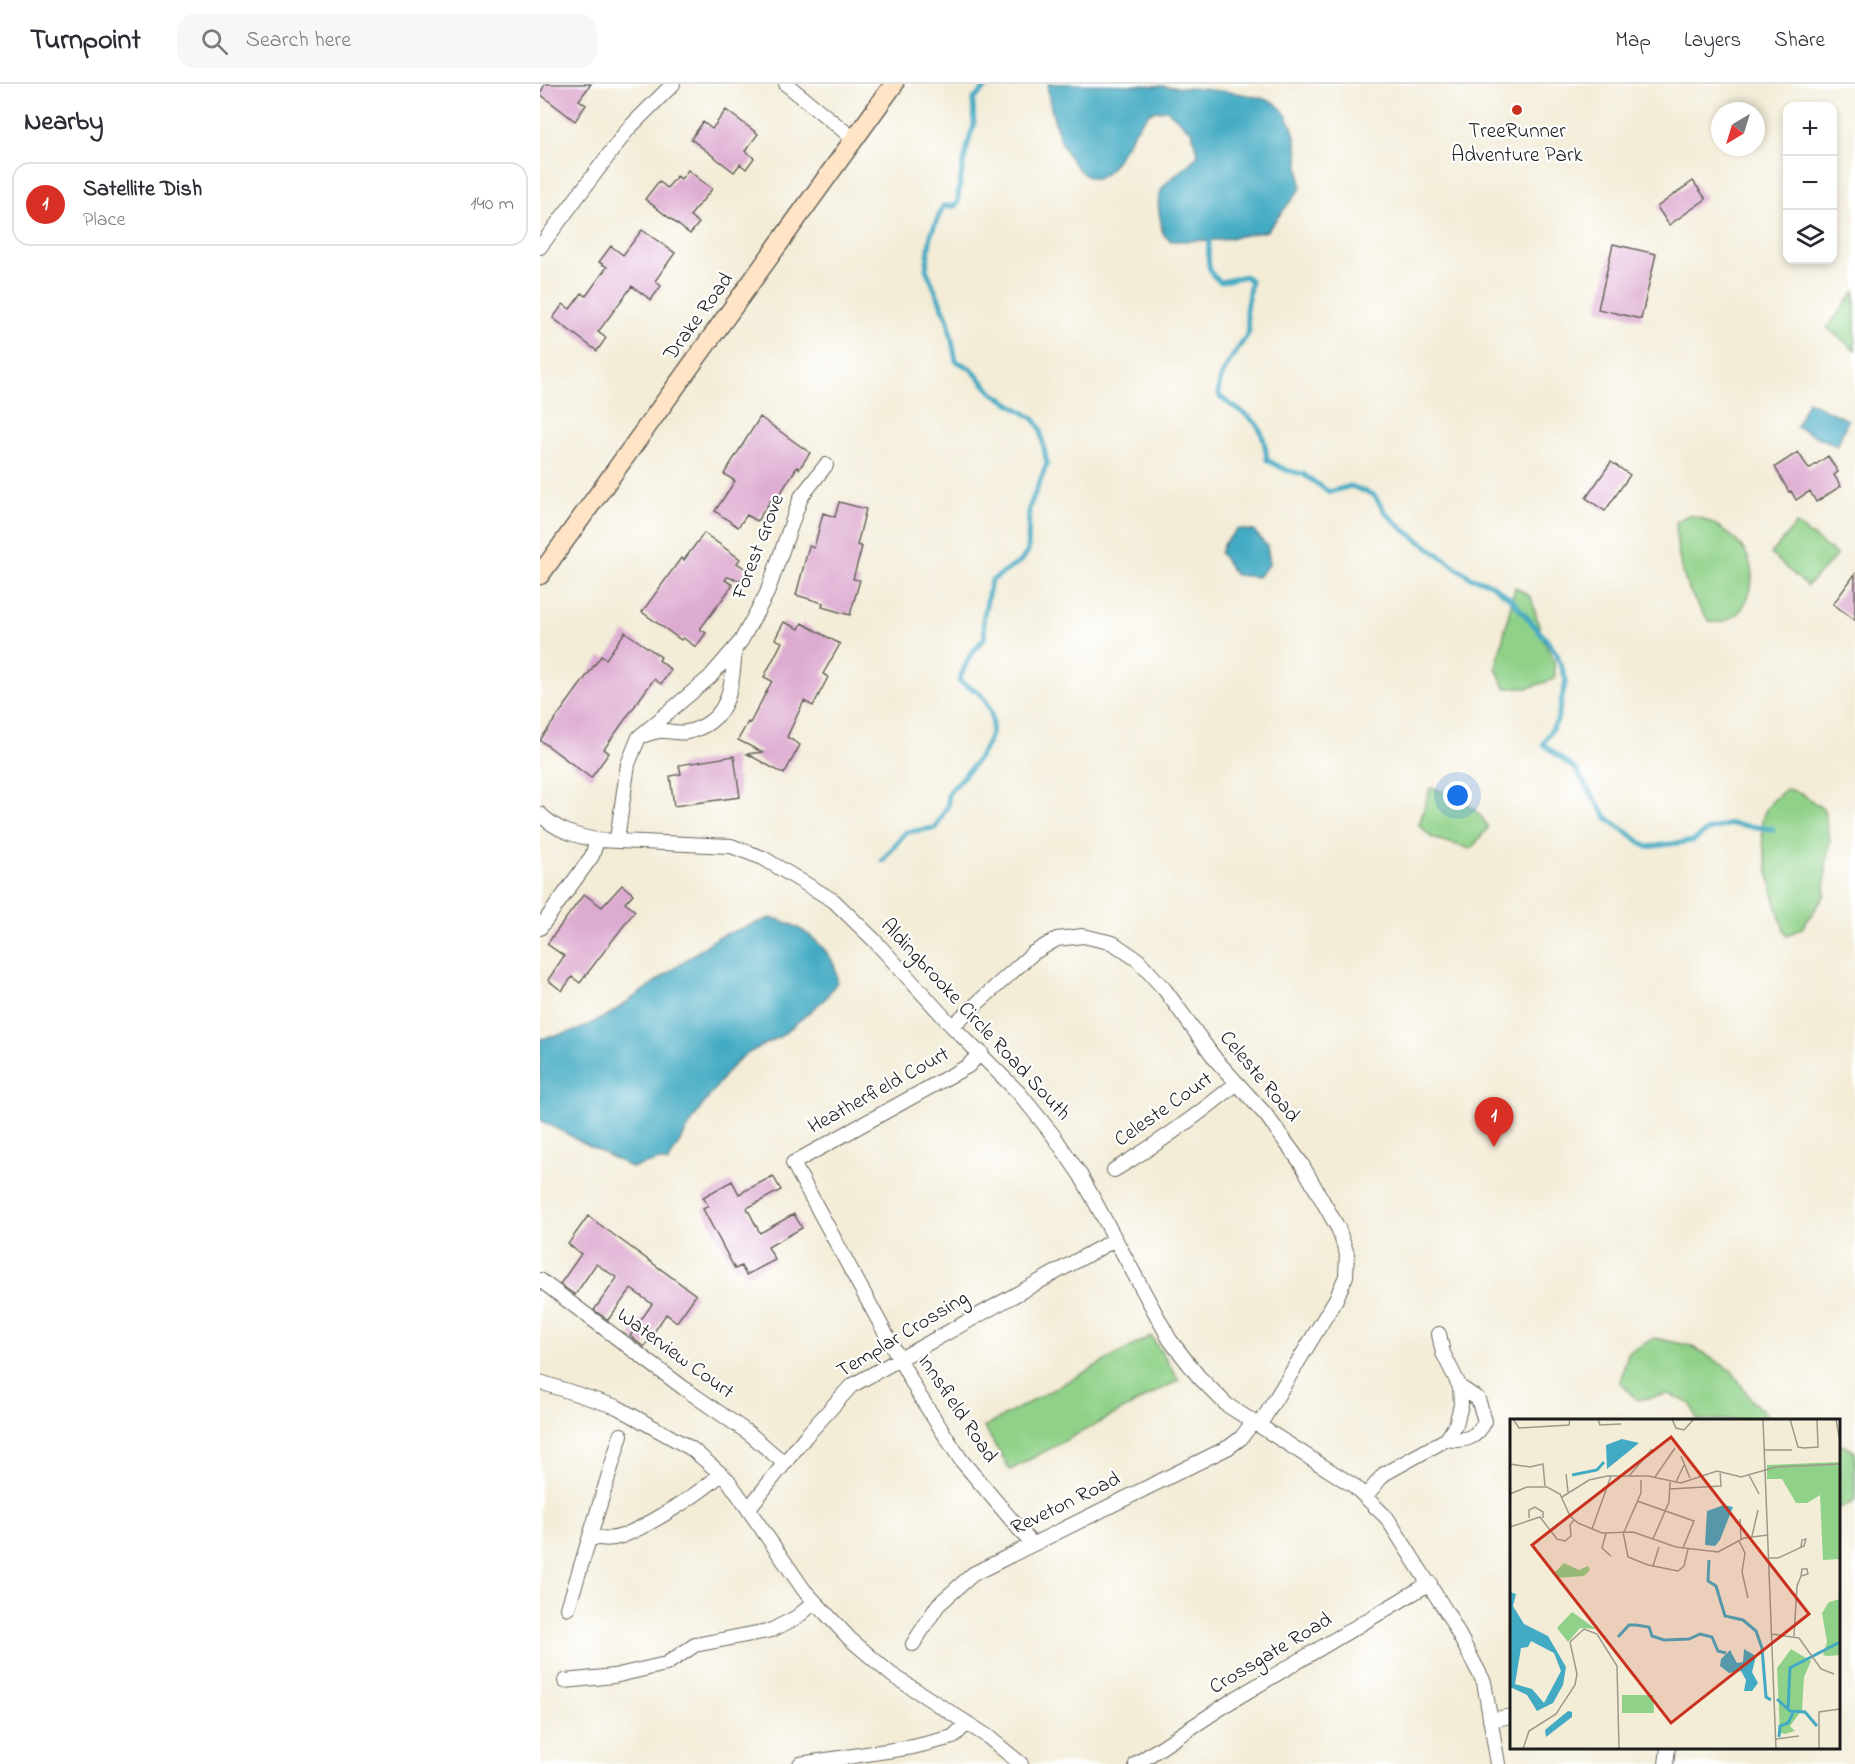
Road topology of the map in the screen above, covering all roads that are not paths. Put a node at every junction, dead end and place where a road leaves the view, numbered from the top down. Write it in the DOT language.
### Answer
graph roads {
  1 [pos="674,84"];
  2 [pos="786,84"];
  3 [pos="894,84"];
  4 [pos="854,140"];
  5 [pos="540,247"];
  6 [pos="826,465"];
  7 [pos="540,575"];
  8 [pos="735,648"];
  9 [pos="639,737"];
  10 [pos="540,814"];
  11 [pos="617,839"];
  12 [pos="597,840"];
  13 [pos="540,928"];
  14 [pos="952,1026"];
  15 [pos="981,1052"];
  16 [pos="1237,1083"];
  17 [pos="793,1163"];
  18 [pos="1114,1170"];
  19 [pos="1114,1240"];
  20 [pos="540,1280"];
  21 [pos="1439,1334"];
  22 [pos="898,1357"];
  23 [pos="540,1382"];
  24 [pos="1460,1387"];
  25 [pos="1256,1424"];
  26 [pos="621,1435"];
  27 [pos="1447,1439"];
  28 [pos="784,1463"];
  29 [pos="721,1474"];
  30 [pos="1365,1497"];
  31 [pos="749,1508"];
  32 [pos="590,1536"];
  33 [pos="1031,1543"];
  34 [pos="1430,1583"];
  35 [pos="815,1602"];
  36 [pos="568,1608"];
  37 [pos="913,1644"];
  38 [pos="565,1681"];
  39 [pos="1510,1716"];
  40 [pos="1490,1720"];
  41 [pos="967,1723"];
  42 [pos="1668,1749"];
  43 [pos="800,1764"];
  44 [pos="1021,1764"];
  45 [pos="1136,1764"];
  46 [pos="1498,1764"];
  47 [pos="1666,1764"];
  1 -- 5 [label="street"];
  2 -- 4 [label="street"];
  3 -- 4 [label="street, Drake Road"];
  4 -- 7 [label="street, Drake Road"];
  6 -- 8 [label="street, Forest Grove"];
  8 -- 9 [label="street, Forest Grove"];
  8 -- 9 [label="street, Forest Grove"];
  9 -- 11 [label="street, Forest Grove"];
  10 -- 12 [label="street, Aldingbrooke Circle Road South"];
  11 -- 12 [label="street, Aldingbrooke Circle Road South"];
  11 -- 14 [label="street, Aldingbrooke Circle Road South"];
  12 -- 13 [label="street"];
  14 -- 15 [label="street, Aldingbrooke Circle Road South"];
  14 -- 16 [label="street, Celeste Road"];
  15 -- 17 [label="street, Heatherfield Court"];
  15 -- 19 [label="street, Aldingbrooke Circle Road South"];
  16 -- 18 [label="street, Celeste Court"];
  16 -- 25 [label="street, Celeste Road"];
  17 -- 22 [label="street, Innsfield Road"];
  19 -- 22 [label="street, Templar Crossing"];
  19 -- 25 [label="street, Aldingbrooke Circle Road South"];
  20 -- 28 [label="street, Waterview Court"];
  21 -- 24 [label="street"];
  22 -- 28 [label="street, Templar Crossing"];
  22 -- 33 [label="street, Innsfield Road"];
  23 -- 29 [label="street"];
  24 -- 27 [label="street"];
  24 -- 27 [label="street"];
  25 -- 30 [label="street, Aldingbrooke Circle Road South"];
  25 -- 33 [label="street, Reveton Road"];
  26 -- 32 [label="street"];
  27 -- 30 [label="street"];
  28 -- 31 [label="street, Templar Crossing"];
  29 -- 31 [label="street"];
  29 -- 32 [label="street"];
  30 -- 34 [label="street, Aldingbrooke Circle Road South"];
  31 -- 35 [label="street"];
  32 -- 36 [label="street"];
  33 -- 37 [label="street, Reveton Road"];
  34 -- 40 [label="street, Aldingbrooke Circle Road South"];
  34 -- 45 [label="street, Crossgate Road"];
  35 -- 38 [label="street"];
  35 -- 41 [label="street"];
  39 -- 40 [label="street"];
  40 -- 46 [label="street, Aldingbrooke Circle Road South"];
  41 -- 43 [label="street"];
  41 -- 44 [label="street"];
  42 -- 47 [label="street"];
}
